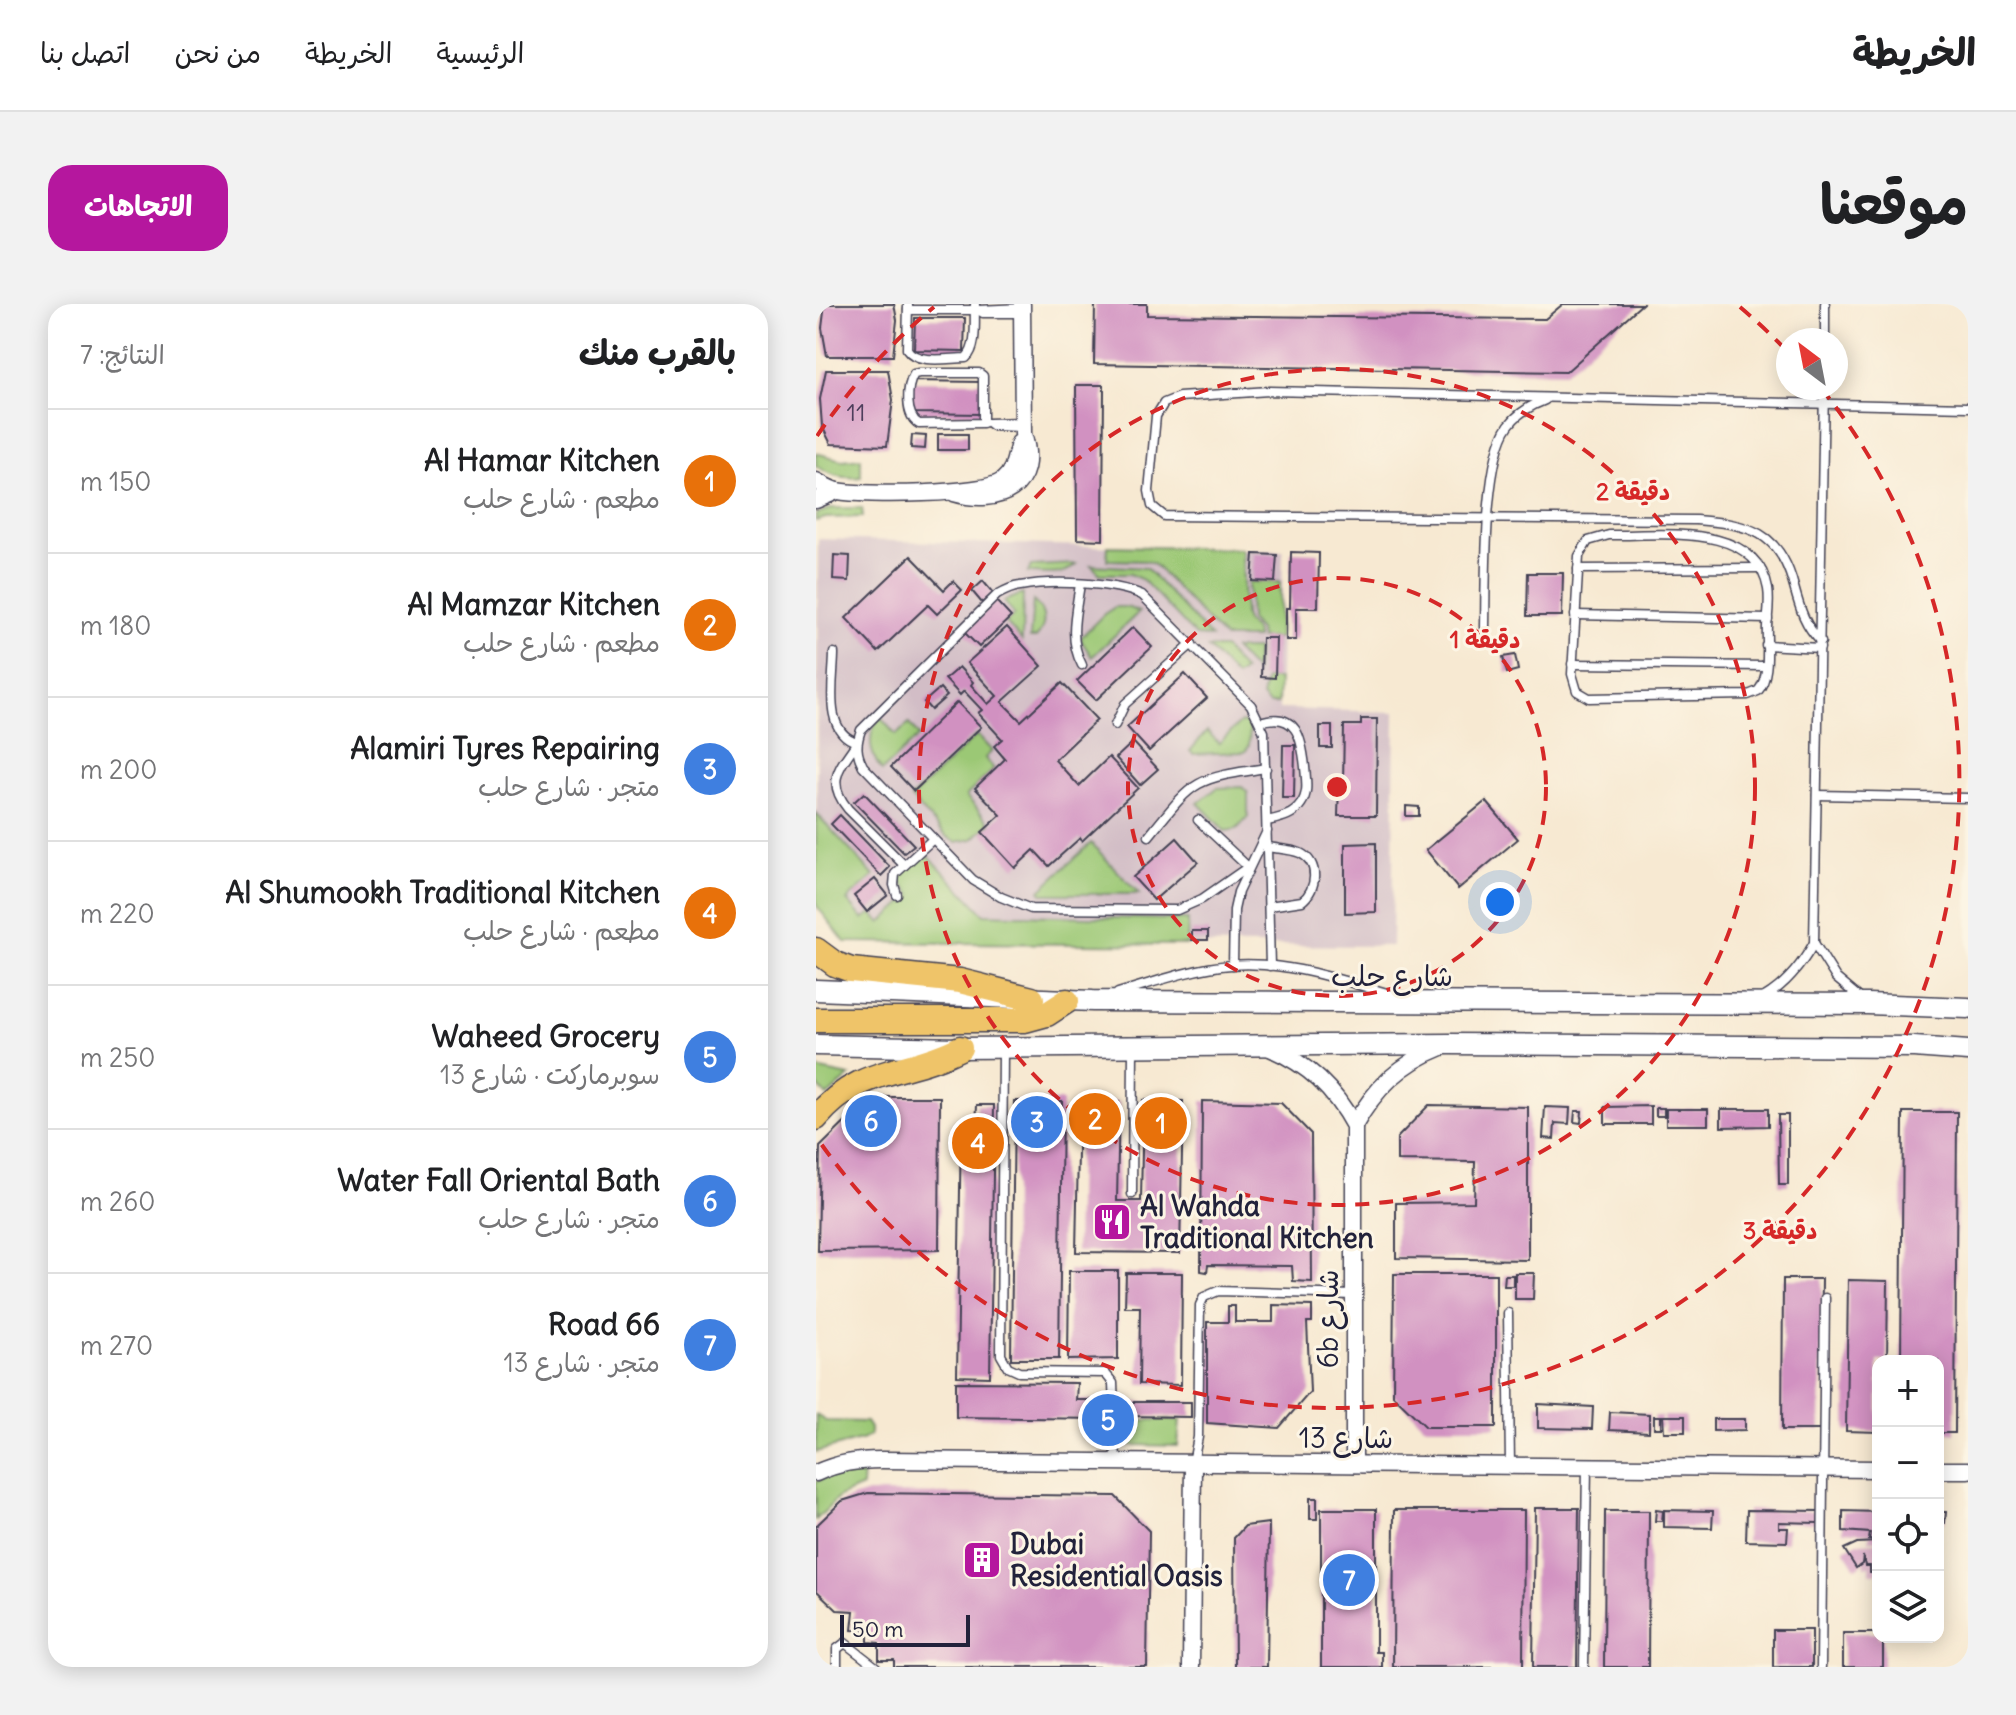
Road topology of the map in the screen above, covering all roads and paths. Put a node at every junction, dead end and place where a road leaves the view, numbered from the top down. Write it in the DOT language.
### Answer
graph roads {
  1 [pos="1825,304"];
  2 [pos="908,307"];
  3 [pos="976,308"];
  4 [pos="1022,308"];
  5 [pos="1825,328"];
  6 [pos="1549,398"];
  7 [pos="1824,402"];
  8 [pos="1968,407"];
  9 [pos="986,423"];
  10 [pos="1023,427"];
  11 [pos="816,481"];
  12 [pos="837,491"];
  13 [pos="816,500"];
  14 [pos="1488,519"];
  15 [pos="1760,568"];
  16 [pos="1578,569"];
  17 [pos="1080,584"];
  18 [pos="1575,615"];
  19 [pos="1768,619"];
  20 [pos="1485,627"];
  21 [pos="1192,644"];
  22 [pos="1766,645"];
  23 [pos="1821,645"];
  24 [pos="834,653"];
  25 [pos="1572,664"];
  26 [pos="1082,665"];
  27 [pos="1765,666"];
  28 [pos="1260,722"];
  29 [pos="1115,725"];
  30 [pos="857,742"];
  31 [pos="1266,768"];
  32 [pos="1817,795"];
  33 [pos="1968,798"];
  34 [pos="1198,820"];
  35 [pos="1267,826"];
  36 [pos="1149,836"];
  37 [pos="933,839"];
  38 [pos="1268,847"];
  39 [pos="904,865"];
  40 [pos="1248,867"];
  41 [pos="897,895"];
  42 [pos="1269,906"];
  43 [pos="1814,943"];
  44 [pos="816,950"];
  45 [pos="1233,965"];
  46 [pos="1270,966"];
  47 [pos="816,990"];
  48 [pos="1032,999"];
  49 [pos="1067,1001"];
  50 [pos="1093,1001"];
  51 [pos="1425,1004"];
  52 [pos="1753,1004"];
  53 [pos="1868,1004"];
  54 [pos="1968,1008"];
  55 [pos="816,1020"];
  56 [pos="1968,1041"];
  57 [pos="1449,1044"];
  58 [pos="816,1045"];
  59 [pos="1003,1047"];
  60 [pos="1133,1047"];
  61 [pos="1268,1047"];
  62 [pos="1914,1047"];
  63 [pos="960,1048"];
  64 [pos="1968,1051"];
  65 [pos="816,1118"];
  66 [pos="1354,1126"];
  67 [pos="1132,1194"];
  68 [pos="1354,1295"];
  69 [pos="1825,1298"];
  70 [pos="1508,1313"];
  71 [pos="1116,1462"];
  72 [pos="1193,1463"];
  73 [pos="1354,1464"];
  74 [pos="1510,1465"];
  75 [pos="1587,1466"];
  76 [pos="1824,1468"];
  77 [pos="1872,1469"];
  78 [pos="1944,1470"];
  79 [pos="1968,1470"];
  80 [pos="816,1473"];
  81 [pos="837,1667"];
  82 [pos="876,1667"];
  83 [pos="1191,1667"];
  84 [pos="1584,1667"];
  85 [pos="1821,1667"];
  1 -- 5 [label="lane"];
  2 -- 3 [label="lane"];
  2 -- 3 [label="lane"];
  3 -- 4 [label="lane"];
  4 -- 10 [label="street"];
  6 -- 7 [label="lane"];
  6 -- 14 [label="lane"];
  6 -- 14 [label="lane"];
  7 -- 8 [label="lane"];
  7 -- 23 [label="lane"];
  9 -- 9 [label="lane"];
  9 -- 10 [label="lane"];
  10 -- 12 [label="street"];
  11 -- 12 [label="street"];
  12 -- 13 [label="street"];
  14 -- 20 [label="lane"];
  14 -- 23 [label="lane"];
  15 -- 16 [label="lane"];
  15 -- 16 [label="lane"];
  15 -- 19 [label="lane"];
  16 -- 18 [label="lane"];
  17 -- 21 [label="lane"];
  17 -- 26 [label="lane"];
  17 -- 30 [label="lane"];
  18 -- 19 [label="lane"];
  18 -- 25 [label="lane"];
  19 -- 22 [label="lane"];
  21 -- 28 [label="lane"];
  21 -- 29 [label="lane"];
  22 -- 23 [label="lane"];
  22 -- 27 [label="lane"];
  23 -- 32 [label="lane"];
  24 -- 30 [label="lane"];
  25 -- 27 [label="lane"];
  25 -- 27 [label="lane"];
  28 -- 31 [label="lane"];
  28 -- 35 [label="lane"];
  30 -- 37 [label="lane"];
  30 -- 39 [label="lane"];
  31 -- 35 [label="lane"];
  31 -- 36 [label="lane"];
  32 -- 33 [label="lane"];
  32 -- 43 [label="lane"];
  34 -- 40 [label="lane"];
  35 -- 38 [label="lane"];
  35 -- 40 [label="lane"];
  37 -- 39 [label="lane"];
  37 -- 40 [label="lane"];
  38 -- 42 [label="lane"];
  38 -- 42 [label="lane"];
  39 -- 41 [label="lane"];
  40 -- 45 [label="lane"];
  42 -- 46 [label="lane"];
  43 -- 52 [label="lane"];
  43 -- 53 [label="lane"];
  44 -- 48 [label="main road"];
  45 -- 46 [label="lane"];
  45 -- 50 [label="lane"];
  46 -- 51 [label="lane"];
  47 -- 48 [label="street, شارع حلب"];
  48 -- 49 [label="street, شارع حلب"];
  49 -- 50 [label="street, شارع حلب"];
  49 -- 55 [label="main road"];
  50 -- 51 [label="street, شارع حلب"];
  51 -- 52 [label="street, شارع حلب"];
  52 -- 53 [label="street, شارع حلب"];
  53 -- 54 [label="street, شارع حلب"];
  56 -- 62 [label="street"];
  57 -- 61 [label="street"];
  57 -- 62 [label="street"];
  57 -- 66 [label="street"];
  58 -- 63 [label="street"];
  59 -- 60 [label="street"];
  59 -- 63 [label="street"];
  59 -- 71 [label="lane"];
  60 -- 61 [label="street"];
  60 -- 67 [label="lane"];
  61 -- 66 [label="street"];
  62 -- 64 [label="street"];
  63 -- 65 [label="main road"];
  66 -- 68 [label="street, 6b شارع"];
  68 -- 72 [label="lane"];
  68 -- 73 [label="street, 6b شارع"];
  69 -- 76 [label="lane"];
  70 -- 74 [label="lane"];
  71 -- 72 [label="street, شارع 13"];
  71 -- 80 [label="street, شارع 13"];
  72 -- 73 [label="street, شارع 13"];
  72 -- 83 [label="street"];
  73 -- 74 [label="street, شارع 13"];
  74 -- 75 [label="street, شارع 13"];
  75 -- 76 [label="street, شارع 13"];
  75 -- 84 [label="lane"];
  76 -- 77 [label="street, شارع 13"];
  76 -- 85 [label="lane"];
  78 -- 79 [label="street"];
  81 -- 82 [label="lane"];
}
